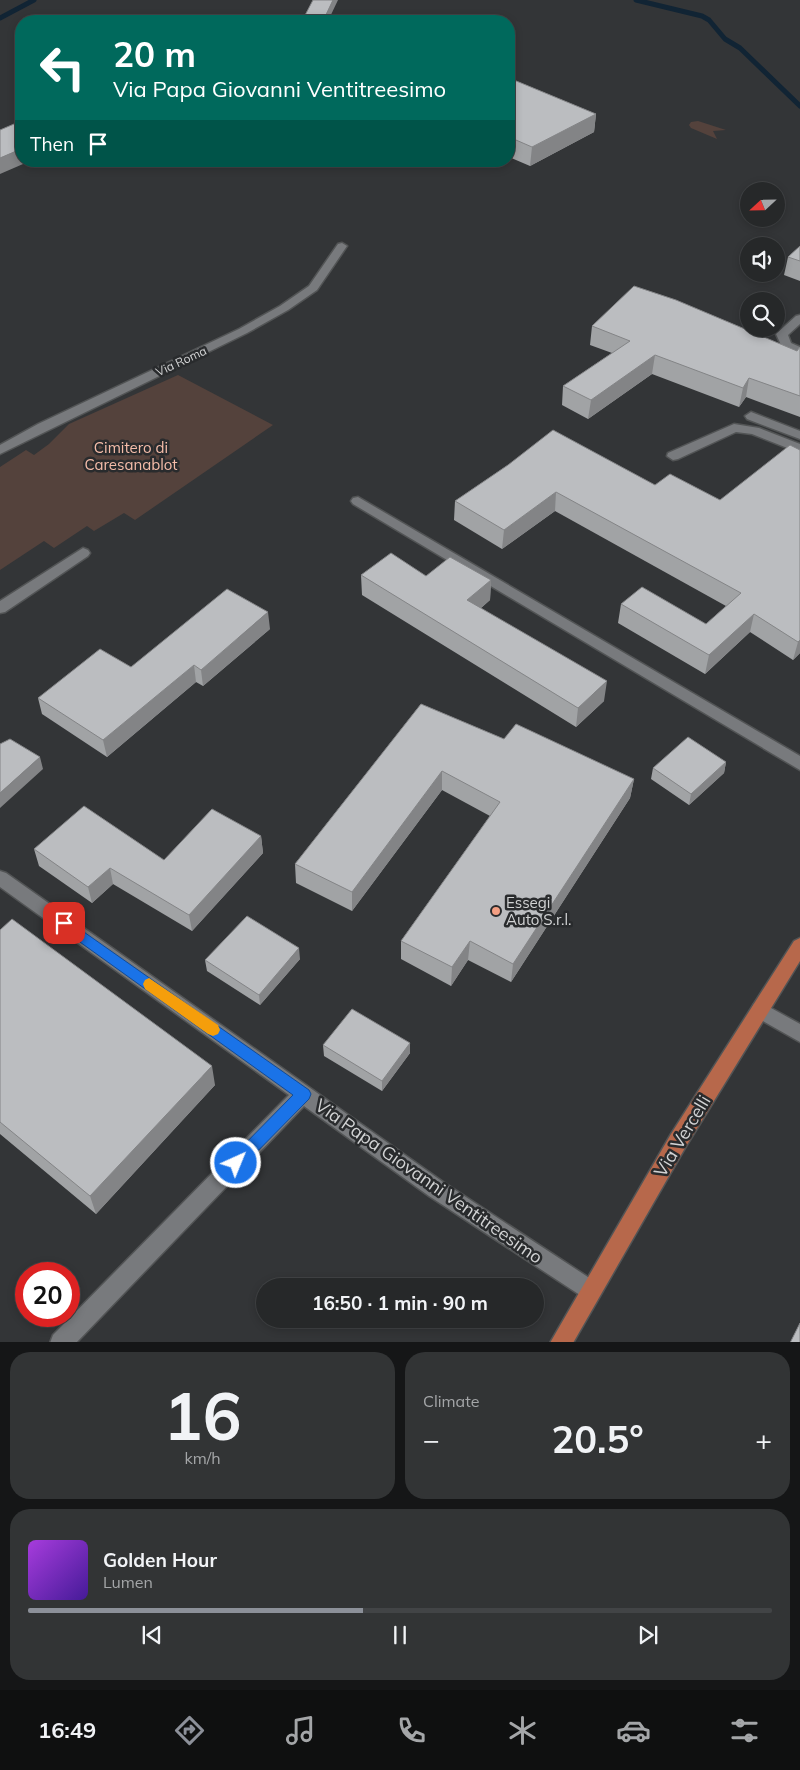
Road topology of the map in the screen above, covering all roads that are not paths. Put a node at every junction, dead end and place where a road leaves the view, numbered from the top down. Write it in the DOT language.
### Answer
graph roads {
  1 [pos="342,246"];
  2 [pos="800,318"];
  3 [pos="800,351"];
  4 [pos="751,416"];
  5 [pos="800,435"];
  6 [pos="800,448"];
  7 [pos="0,450"];
  8 [pos="673,456"];
  9 [pos="358,501"];
  10 [pos="83,553"];
  11 [pos="0,608"];
  12 [pos="800,764"];
  13 [pos="0,878"];
  14 [pos="800,946"];
  15 [pos="760,1010"];
  16 [pos="800,1034"];
  17 [pos="304,1094"];
  18 [pos="590,1290"];
  19 [pos="561,1338"];
  20 [pos="61,1342"];
  1 -- 7 [label="street, Via Roma"];
  2 -- 3 [label="street"];
  4 -- 5 [label="street"];
  6 -- 8 [label="street"];
  9 -- 12 [label="street"];
  10 -- 11 [label="street"];
  13 -- 17 [label="street, Via Papa Giovanni Ventitreesimo"];
  14 -- 15 [label="main road, Via Vercelli"];
  15 -- 16 [label="street"];
  15 -- 18 [label="main road, Via Vercelli"];
  17 -- 18 [label="street, Via Papa Giovanni Ventitreesimo"];
  17 -- 20 [label="street"];
  18 -- 19 [label="main road, Via Vercelli"];
}
